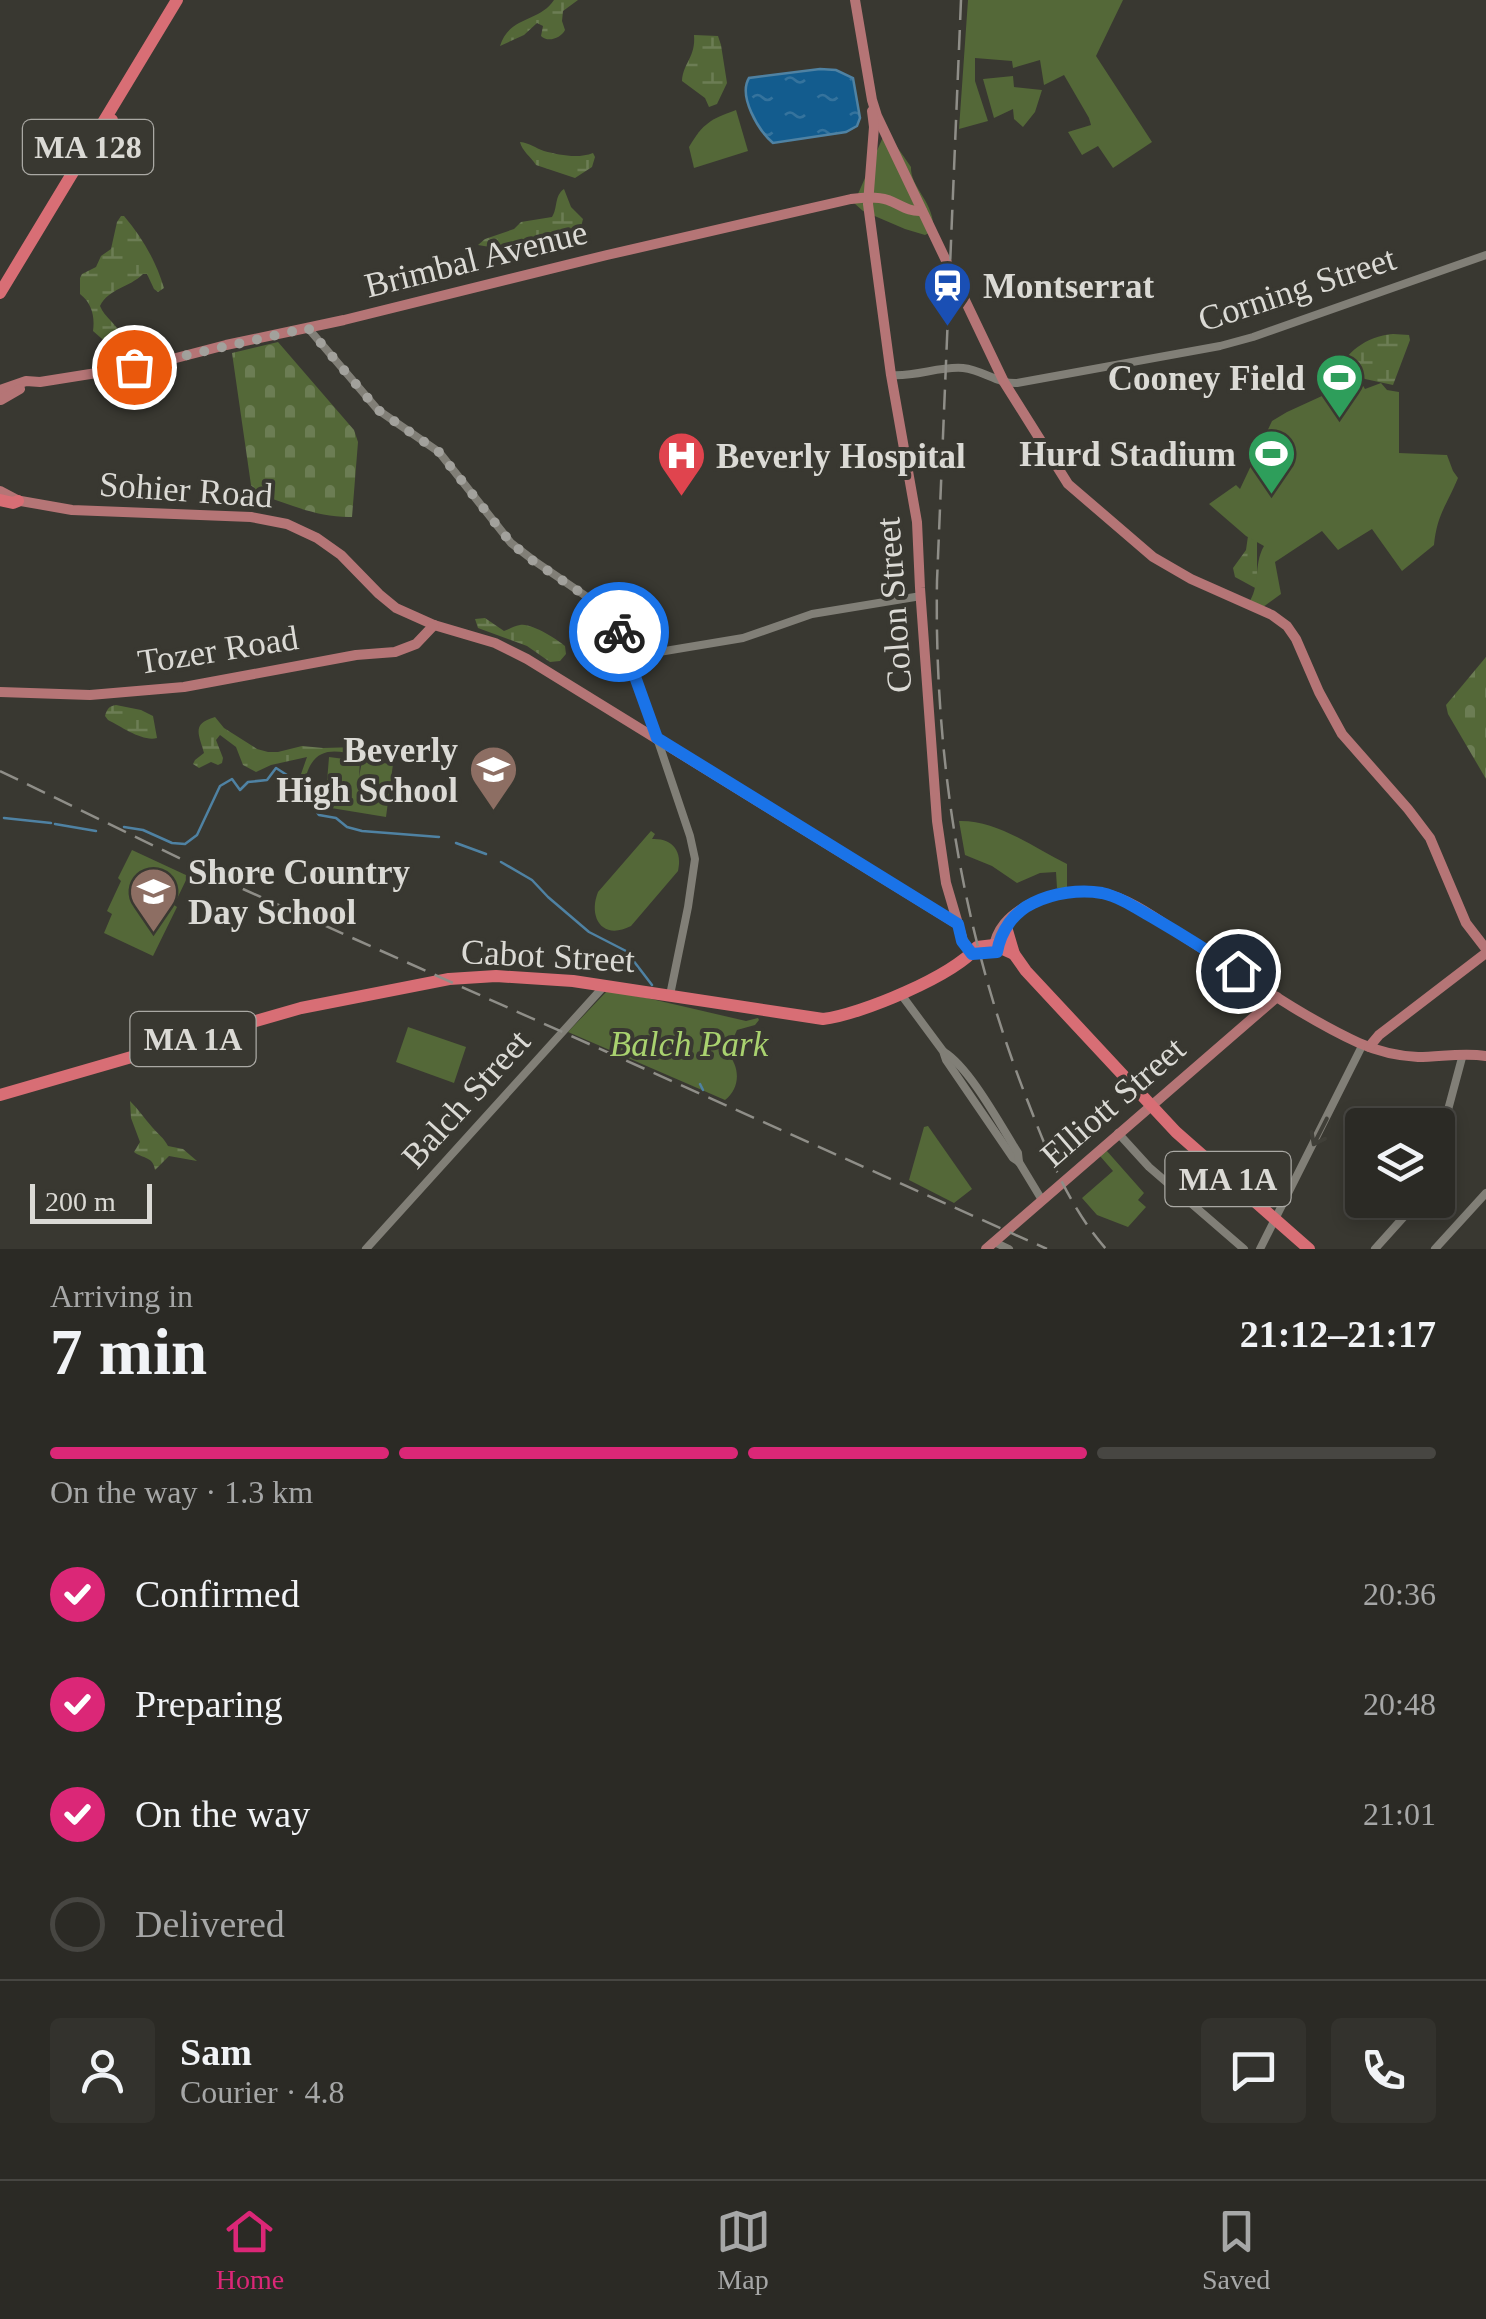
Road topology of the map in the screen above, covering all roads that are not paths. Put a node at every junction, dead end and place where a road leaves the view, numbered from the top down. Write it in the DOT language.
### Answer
graph roads {
  1 [pos="168,0"];
  2 [pos="177,0"];
  3 [pos="856,0"];
  4 [pos="135,69"];
  5 [pos="872,100"];
  6 [pos="884,132"];
  7 [pos="873,138"];
  8 [pos="102,146"];
  9 [pos="868,197"];
  10 [pos="922,212"];
  11 [pos="1486,255"];
  12 [pos="23,270"];
  13 [pos="0,278"];
  14 [pos="0,297"];
  15 [pos="308,328"];
  16 [pos="891,375"];
  17 [pos="40,382"];
  18 [pos="1004,382"];
  19 [pos="0,391"];
  20 [pos="1,401"];
  21 [pos="0,496"];
  22 [pos="18,501"];
  23 [pos="920,596"];
  24 [pos="410,615"];
  25 [pos="434,625"];
  26 [pos="407,648"];
  27 [pos="628,657"];
  28 [pos="0,692"];
  29 [pos="650,718"];
  30 [pos="637,726"];
  31 [pos="657,738"];
  32 [pos="676,750"];
  33 [pos="664,760"];
  34 [pos="1018,912"];
  35 [pos="1006,927"];
  36 [pos="965,942"];
  37 [pos="995,948"];
  38 [pos="1486,951"];
  39 [pos="1017,958"];
  40 [pos="606,984"];
  41 [pos="900,994"];
  42 [pos="670,995"];
  43 [pos="1277,996"];
  44 [pos="1370,1047"];
  45 [pos="1463,1054"];
  46 [pos="1486,1056"];
  47 [pos="0,1096"];
  48 [pos="1151,1105"];
  49 [pos="1448,1108"];
  50 [pos="1118,1134"];
  51 [pos="1486,1193"];
  52 [pos="1042,1200"];
  53 [pos="1403,1218"];
  54 [pos="1275,1219"];
  55 [pos="990,1246"];
  56 [pos="366,1249"];
  57 [pos="1009,1249"];
  58 [pos="1244,1249"];
  59 [pos="1260,1249"];
  60 [pos="1309,1249"];
  61 [pos="1376,1249"];
  62 [pos="1435,1249"];
  1 -- 13 [label="highway, MA 128"];
  2 -- 4 [label="highway, MA 128"];
  3 -- 5 [label="main road"];
  4 -- 8 [label="highway"];
  4 -- 14 [label="highway, MA 128"];
  5 -- 6 [label="main road"];
  5 -- 7 [label="main road, Colon Street"];
  6 -- 7 [label="main road"];
  6 -- 10 [label="main road"];
  7 -- 9 [label="main road, Colon Street"];
  9 -- 10 [label="main road"];
  9 -- 15 [label="main road, Brimbal Avenue"];
  9 -- 16 [label="main road, Colon Street"];
  10 -- 18 [label="main road"];
  11 -- 18 [label="street, Corning Street"];
  12 -- 14 [label="highway"];
  15 -- 17 [label="main road, Brimbal Avenue"];
  15 -- 27 [label="street"];
  16 -- 18 [label="street"];
  16 -- 23 [label="main road, Colon Street"];
  17 -- 19 [label="main road"];
  17 -- 20 [label="main road"];
  18 -- 38 [label="main road"];
  19 -- 20 [label="main road"];
  21 -- 22 [label="highway"];
  22 -- 24 [label="main road, Sohier Road"];
  23 -- 27 [label="street"];
  23 -- 36 [label="main road, Colon Street"];
  24 -- 25 [label="main road, Sohier Road"];
  24 -- 26 [label="main road"];
  25 -- 26 [label="main road"];
  25 -- 30 [label="main road, Sohier Road"];
  26 -- 28 [label="main road, Tozer Road"];
  27 -- 29 [label="street"];
  29 -- 30 [label="main road"];
  29 -- 31 [label="street"];
  30 -- 31 [label="main road, Sohier Road"];
  31 -- 32 [label="main road, Sohier Road"];
  31 -- 33 [label="street"];
  32 -- 33 [label="main road"];
  32 -- 36 [label="main road, Sohier Road"];
  33 -- 42 [label="street"];
  34 -- 35 [label="main road"];
  34 -- 37 [label="main road"];
  34 -- 43 [label="main road"];
  35 -- 37 [label="main road"];
  35 -- 39 [label="highway"];
  36 -- 37 [label="highway, Cabot Street / MA 1A"];
  36 -- 41 [label="highway, Cabot Street / MA 1A"];
  37 -- 39 [label="highway, MA 1A"];
  38 -- 44 [label="main road"];
  39 -- 48 [label="highway, MA 1A"];
  40 -- 42 [label="highway, Cabot Street / MA 1A"];
  40 -- 47 [label="highway, Cabot Street / MA 1A"];
  40 -- 56 [label="street, Balch Street"];
  41 -- 42 [label="highway, Cabot Street / MA 1A"];
  41 -- 52 [label="street"];
  43 -- 44 [label="main road"];
  43 -- 48 [label="main road, Elliott Street"];
  44 -- 45 [label="main road"];
  44 -- 54 [label="street, one-way"];
  45 -- 46 [label="main road"];
  45 -- 49 [label="street"];
  48 -- 50 [label="main road, Elliott Street"];
  48 -- 54 [label="highway, MA 1A"];
  50 -- 52 [label="main road, Elliott Street"];
  50 -- 58 [label="street"];
  51 -- 62 [label="street"];
  52 -- 55 [label="main road, Elliott Street"];
  53 -- 61 [label="street"];
  54 -- 59 [label="street"];
  54 -- 60 [label="highway, MA 1A"];
  55 -- 57 [label="street"];
}
